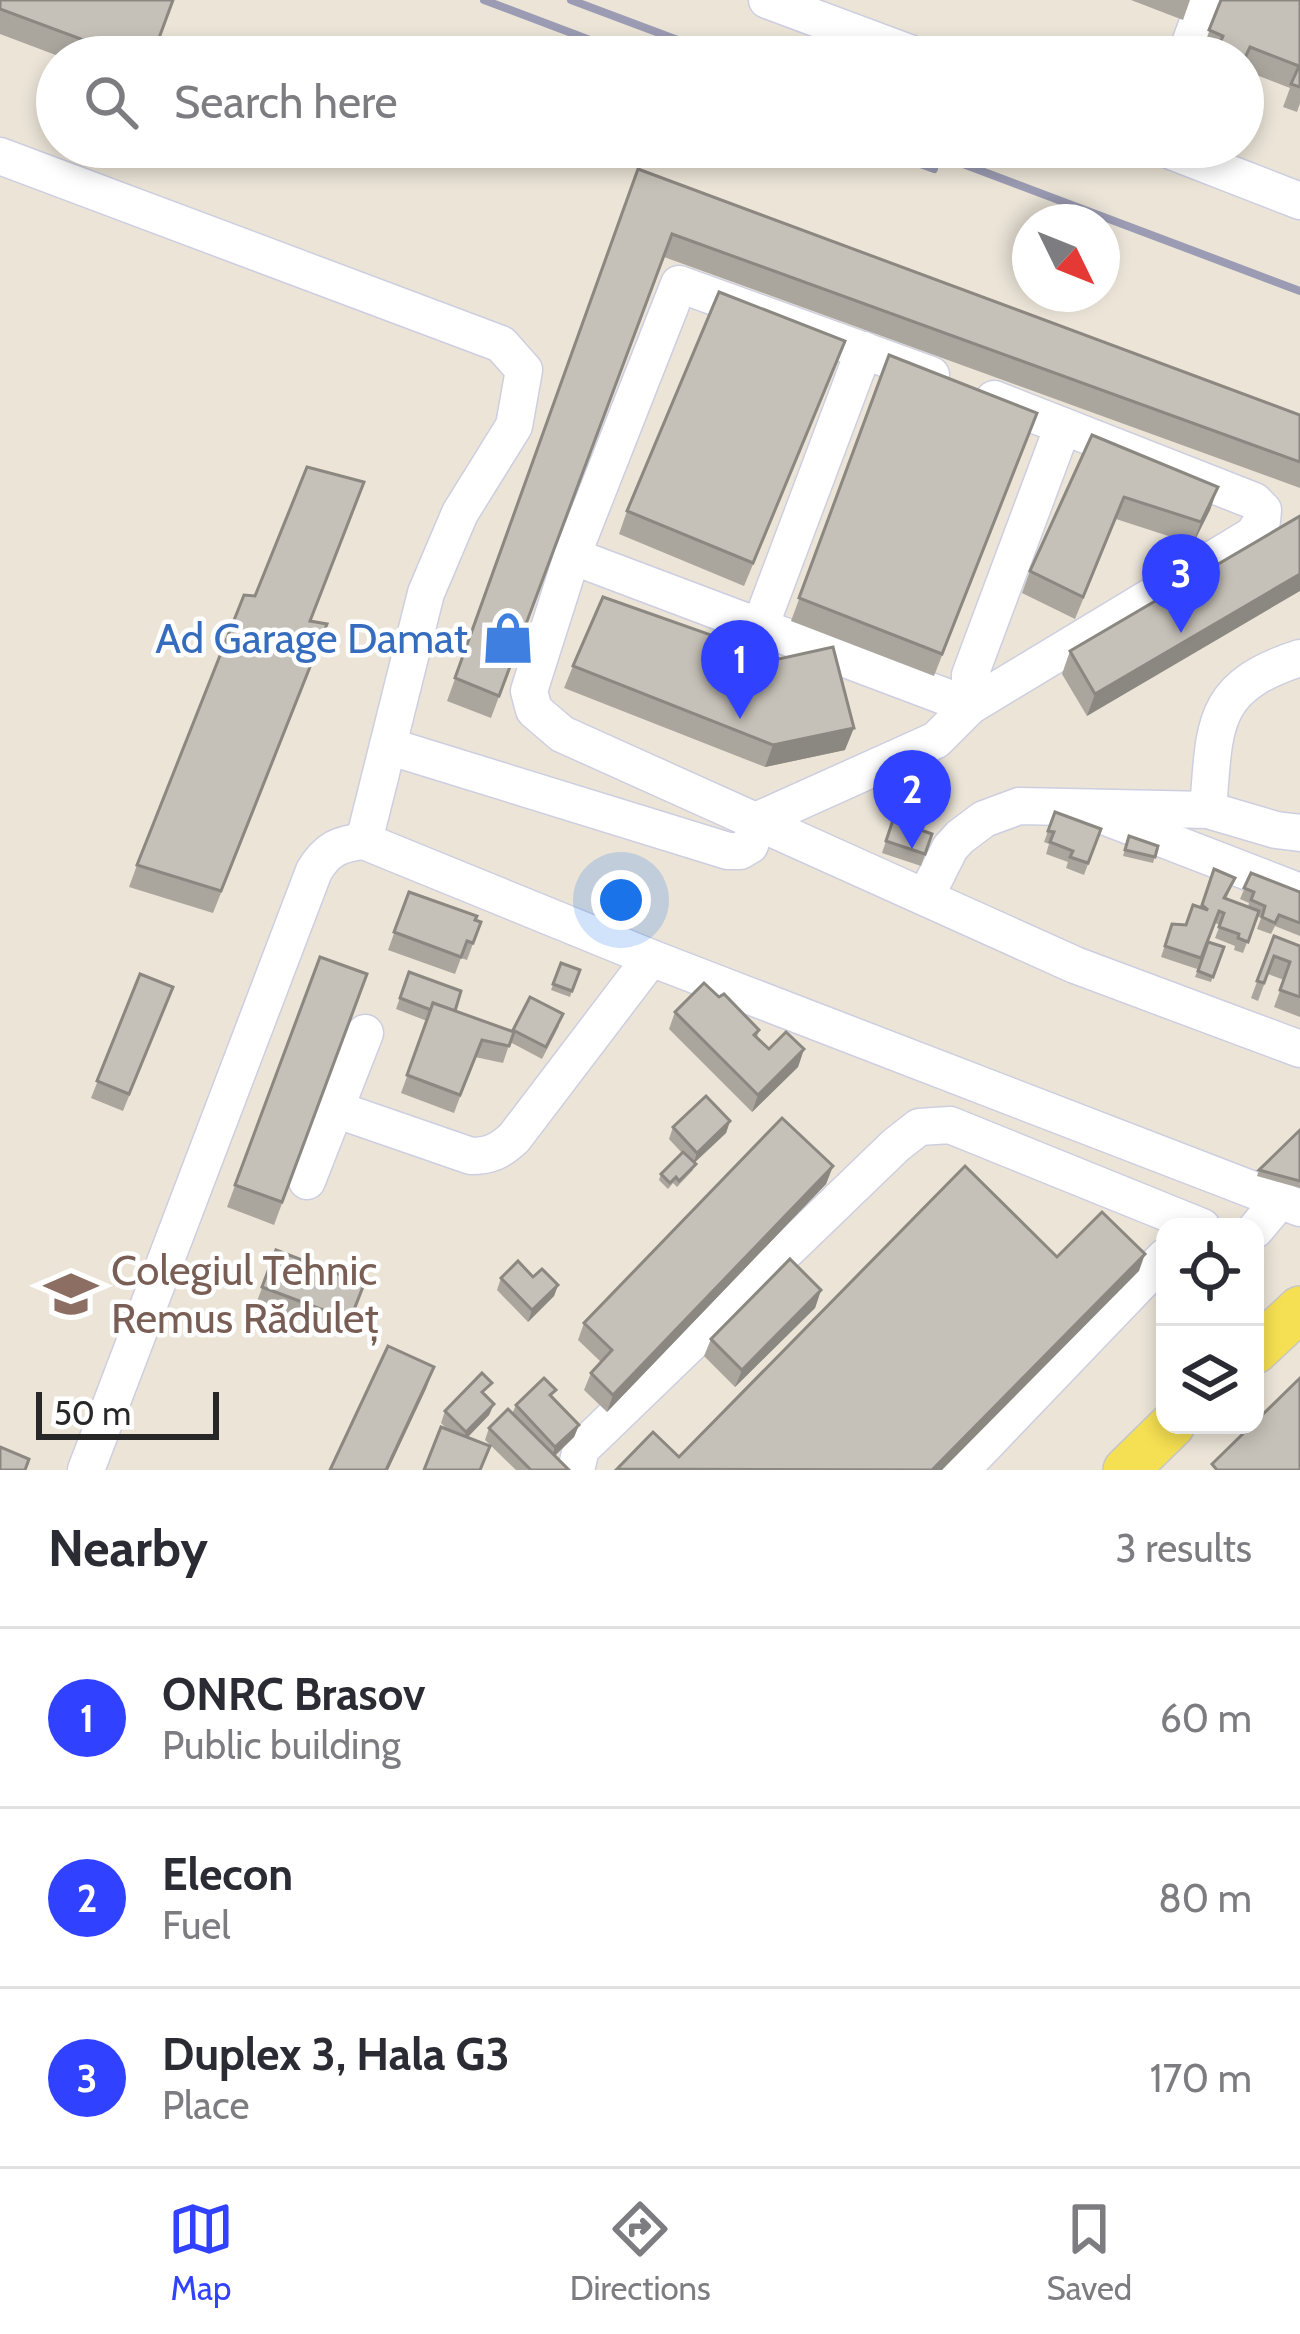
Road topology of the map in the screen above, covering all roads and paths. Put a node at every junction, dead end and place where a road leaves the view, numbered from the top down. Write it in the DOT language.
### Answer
graph roads {
  1 [pos="767,0"];
  2 [pos="1206,0"];
  3 [pos="864,36"];
  4 [pos="1193,36"];
  5 [pos="0,156"];
  6 [pos="1215,168"];
  7 [pos="1300,201"];
  8 [pos="864,350"];
  9 [pos="1063,426"];
  10 [pos="572,556"];
  11 [pos="761,624"];
  12 [pos="1300,658"];
  13 [pos="970,706"];
  14 [pos="388,746"];
  15 [pos="1075,806"];
  16 [pos="1208,810"];
  17 [pos="758,820"];
  18 [pos="1300,832"];
  19 [pos="364,841"];
  20 [pos="1300,892"];
  21 [pos="926,896"];
  22 [pos="651,958"];
  23 [pos="365,1034"];
  24 [pos="1300,1049"];
  25 [pos="335,1109"];
  26 [pos="307,1181"];
  27 [pos="1290,1204"];
  28 [pos="1178,1218"];
  29 [pos="1264,1223"];
  30 [pos="1156,1266"];
  31 [pos="1300,1309"];
  32 [pos="1264,1343"];
  33 [pos="1163,1434"];
  34 [pos="86,1470"];
  35 [pos="576,1470"];
  36 [pos="962,1470"];
  37 [pos="1126,1470"];
  1 -- 3 [label="street"];
  2 -- 4 [label="street"];
  5 -- 14 [label="street"];
  6 -- 7 [label="street"];
  8 -- 9 [label="street"];
  8 -- 10 [label="street"];
  8 -- 11 [label="street"];
  9 -- 13 [label="street"];
  9 -- 13 [label="street"];
  10 -- 11 [label="street"];
  10 -- 17 [label="street"];
  11 -- 13 [label="street"];
  12 -- 16 [label="street"];
  13 -- 17 [label="street"];
  14 -- 17 [label="street"];
  14 -- 19 [label="street"];
  15 -- 16 [label="street"];
  15 -- 20 [label="street"];
  15 -- 21 [label="street"];
  16 -- 18 [label="street"];
  17 -- 21 [label="street"];
  19 -- 22 [label="street"];
  19 -- 34 [label="street"];
  21 -- 24 [label="street"];
  22 -- 25 [label="street"];
  22 -- 27 [label="street"];
  23 -- 25 [label="street"];
  25 -- 26 [label="street"];
  27 -- 29 [label="street"];
  28 -- 35 [label="street"];
  30 -- 36 [label="street"];
  31 -- 32 [label="main road"];
  33 -- 37 [label="main road"];
}
